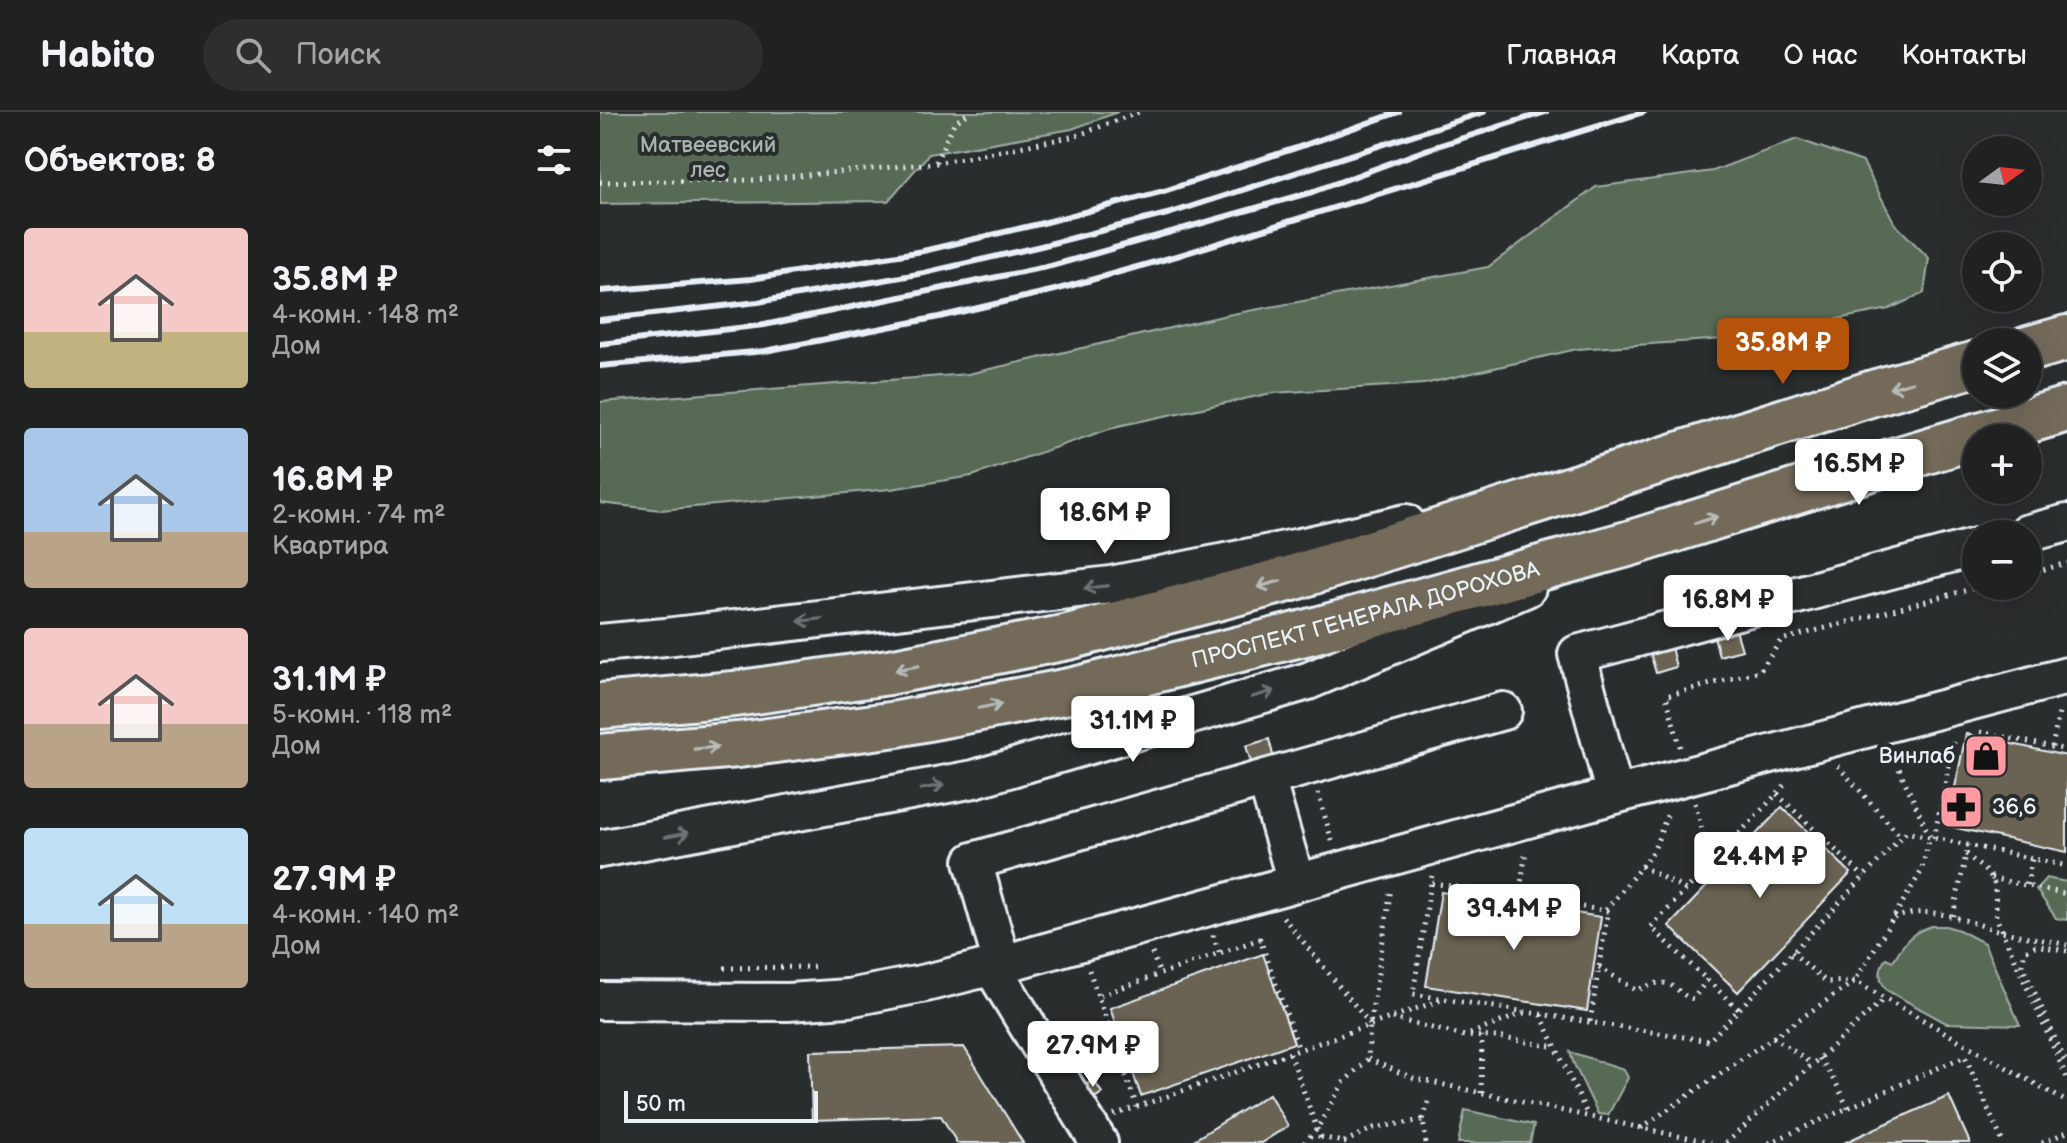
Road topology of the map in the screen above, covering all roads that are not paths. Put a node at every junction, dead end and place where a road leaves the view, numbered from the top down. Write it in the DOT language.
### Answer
graph roads {
  1 [pos="2067,338"];
  2 [pos="2042,345"];
  3 [pos="1962,368"];
  4 [pos="2067,409"];
  5 [pos="1610,476"];
  6 [pos="2067,523"];
  7 [pos="2042,530"];
  8 [pos="1631,543"];
  9 [pos="1962,551"];
  10 [pos="600,643"];
  11 [pos="2064,688"];
  12 [pos="600,706"];
  13 [pos="1503,711"];
  14 [pos="600,757"];
  15 [pos="1266,778"];
  16 [pos="1615,795"];
  17 [pos="600,849"];
  18 [pos="1296,882"];
  19 [pos="997,965"];
  20 [pos="600,1001"];
  21 [pos="1094,1134"];
  1 -- 2 [label="main road"];
  3 -- 5 [label="main road, one-way"];
  8 -- 4 [label="main road, ПРОСПЕКТ ГЕНЕРАЛА ДОРОХОВА, one-way"];
  5 -- 10 [label="street, one-way"];
  5 -- 12 [label="main road, one-way"];
  6 -- 7 [label="street"];
  14 -- 8 [label="main road, ПРОСПЕКТ ГЕНЕРАЛА ДОРОХОВА, one-way"];
  17 -- 8 [label="street, one-way"];
  9 -- 16 [label="street"];
  11 -- 16 [label="street"];
  13 -- 15 [label="street"];
  15 -- 18 [label="street"];
  15 -- 19 [label="street"];
  16 -- 18 [label="street"];
  18 -- 19 [label="street"];
  19 -- 20 [label="street"];
  19 -- 21 [label="street"];
}
